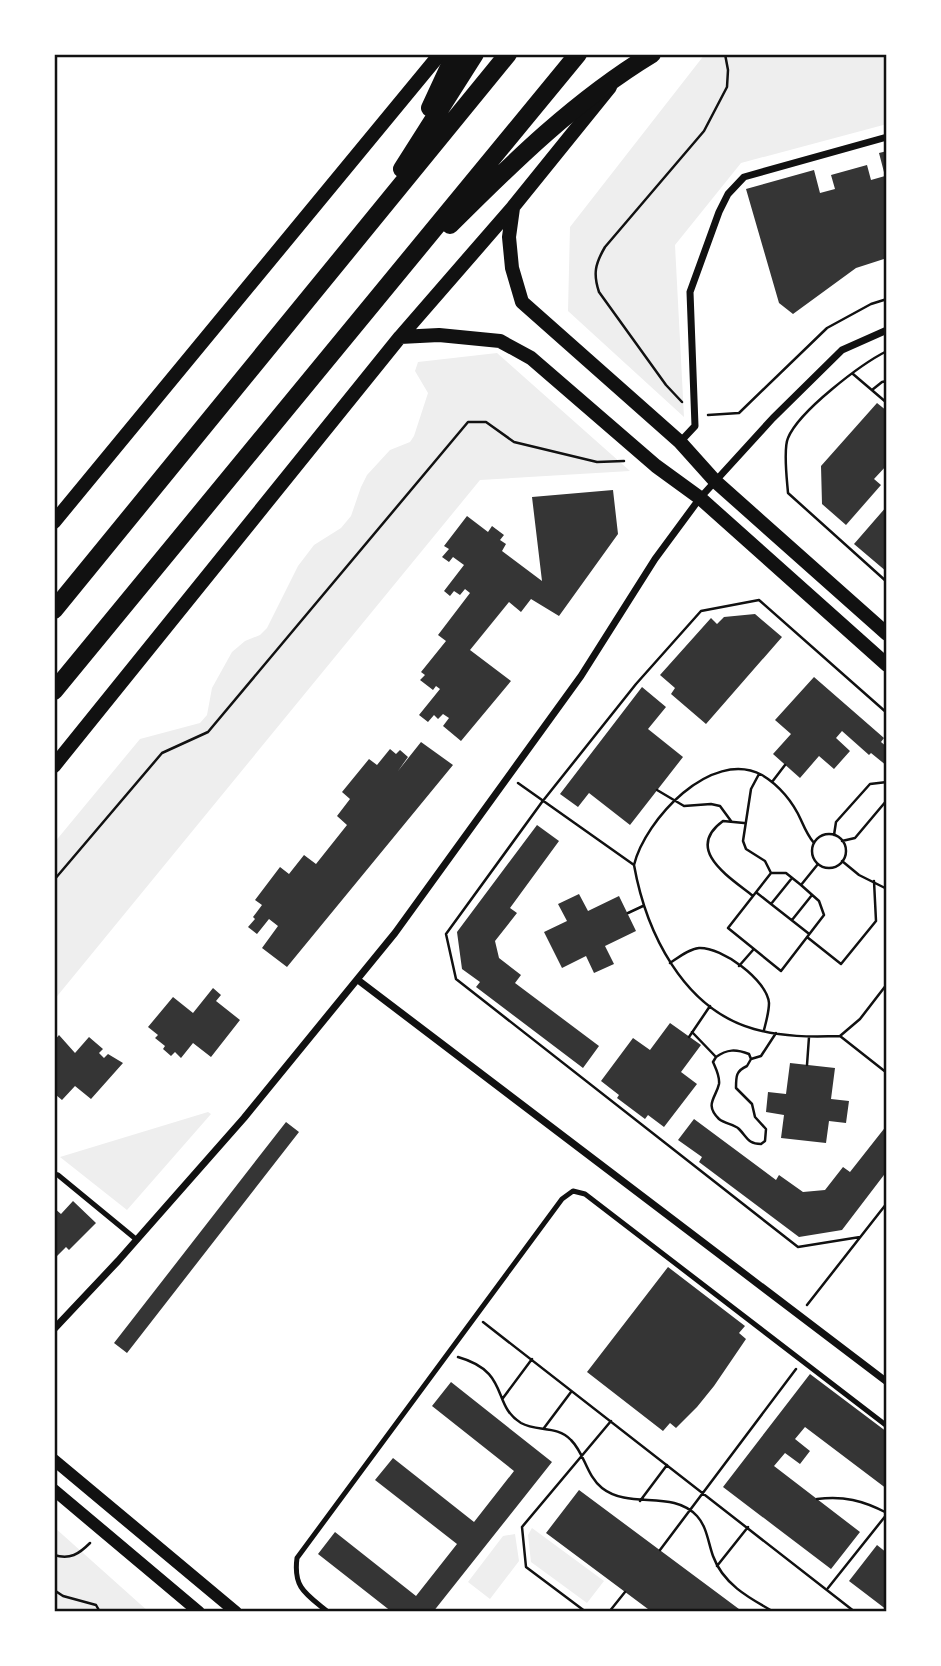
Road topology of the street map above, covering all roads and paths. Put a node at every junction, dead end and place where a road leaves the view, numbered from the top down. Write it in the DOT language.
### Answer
graph roads {
  1 [pos="440,54"];
  2 [pos="455,54"];
  3 [pos="475,54"];
  4 [pos="508,54"];
  5 [pos="578,54"];
  6 [pos="636,54"];
  7 [pos="652,54"];
  8 [pos="887,137"];
  9 [pos="405,163"];
  10 [pos="513,207"];
  11 [pos="348,250"];
  12 [pos="372,305"];
  13 [pos="887,330"];
  14 [pos="400,337"];
  15 [pos="887,351"];
  16 [pos="853,374"];
  17 [pos="887,381"];
  18 [pos="872,390"];
  19 [pos="887,403"];
  20 [pos="680,442"];
  21 [pos="624,460"];
  22 [pos="715,481"];
  23 [pos="700,498"];
  24 [pos="54,522"];
  25 [pos="887,582"];
  26 [pos="54,610"];
  27 [pos="887,634"];
  28 [pos="887,665"];
  29 [pos="54,691"];
  30 [pos="887,713"];
  31 [pos="785,765"];
  32 [pos="54,766"];
  33 [pos="760,774"];
  34 [pos="54,777"];
  35 [pos="510,777"];
  36 [pos="772,782"];
  37 [pos="886,784"];
  38 [pos="657,790"];
  39 [pos="54,791"];
  40 [pos="887,800"];
  41 [pos="542,802"];
  42 [pos="674,802"];
  43 [pos="732,821"];
  44 [pos="744,823"];
  45 [pos="834,835"];
  46 [pos="842,841"];
  47 [pos="814,843"];
  48 [pos="842,861"];
  49 [pos="818,864"];
  50 [pos="634,865"];
  51 [pos="772,873"];
  52 [pos="792,878"];
  53 [pos="54,880"];
  54 [pos="874,881"];
  55 [pos="801,885"];
  56 [pos="887,888"];
  57 [pos="755,894"];
  58 [pos="812,895"];
  59 [pos="771,904"];
  60 [pos="644,905"];
  61 [pos="628,913"];
  62 [pos="792,920"];
  63 [pos="808,935"];
  64 [pos="754,949"];
  65 [pos="670,963"];
  66 [pos="739,966"];
  67 [pos="358,980"];
  68 [pos="887,984"];
  69 [pos="710,1006"];
  70 [pos="763,1031"];
  71 [pos="692,1032"];
  72 [pos="776,1033"];
  73 [pos="839,1035"];
  74 [pos="689,1037"];
  75 [pos="809,1037"];
  76 [pos="716,1057"];
  77 [pos="751,1059"];
  78 [pos="807,1065"];
  79 [pos="887,1073"];
  80 [pos="54,1174"];
  81 [pos="887,1203"];
  82 [pos="860,1237"];
  83 [pos="137,1240"];
  84 [pos="799,1315"];
  85 [pos="476,1316"];
  86 [pos="54,1329"];
  87 [pos="447,1354"];
  88 [pos="531,1359"];
  89 [pos="802,1361"];
  90 [pos="887,1381"];
  91 [pos="572,1391"];
  92 [pos="503,1398"];
  93 [pos="611,1421"];
  94 [pos="887,1426"];
  95 [pos="544,1428"];
  96 [pos="582,1458"];
  97 [pos="54,1460"];
  98 [pos="667,1465"];
  99 [pos="54,1490"];
  100 [pos="704,1493"];
  101 [pos="817,1499"];
  102 [pos="640,1500"];
  103 [pos="690,1511"];
  104 [pos="887,1513"];
  105 [pos="748,1527"];
  106 [pos="90,1543"];
  107 [pos="660,1550"];
  108 [pos="54,1555"];
  109 [pos="717,1566"];
  110 [pos="828,1589"];
  111 [pos="54,1590"];
  112 [pos="625,1592"];
  113 [pos="100,1612"];
  114 [pos="199,1612"];
  115 [pos="236,1612"];
  116 [pos="328,1612"];
  117 [pos="586,1612"];
  118 [pos="609,1612"];
  119 [pos="774,1612"];
  120 [pos="855,1612"];
  1 -- 24 [label="main road"];
  2 -- 9 [label="highway"];
  3 -- 9 [label="highway"];
  4 -- 11 [label="highway"];
  5 -- 12 [label="highway"];
  6 -- 10 [label="main road"];
  7 -- 12 [label="highway"];
  8 -- 20 [label="street"];
  9 -- 11 [label="highway"];
  10 -- 14 [label="main road"];
  10 -- 20 [label="main road"];
  11 -- 26 [label="highway"];
  12 -- 29 [label="highway"];
  13 -- 22 [label="street"];
  14 -- 23 [label="main road"];
  14 -- 32 [label="main road"];
  15 -- 16 [label="path"];
  16 -- 18 [label="path"];
  16 -- 25 [label="path"];
  17 -- 18 [label="path"];
  18 -- 19 [label="path"];
  20 -- 22 [label="main road"];
  21 -- 53 [label="path"];
  22 -- 23 [label="street"];
  22 -- 27 [label="main road"];
  23 -- 28 [label="main road"];
  23 -- 35 [label="street"];
  30 -- 41 [label="path"];
  31 -- 36 [label="path"];
  33 -- 36 [label="path"];
  33 -- 42 [label="path"];
  33 -- 44 [label="path"];
  34 -- 39 [label="path"];
  35 -- 41 [label="path"];
  35 -- 67 [label="street"];
  36 -- 47 [label="path"];
  37 -- 45 [label="path"];
  38 -- 42 [label="path"];
  40 -- 46 [label="path"];
  41 -- 50 [label="path"];
  41 -- 82 [label="path"];
  42 -- 43 [label="path"];
  42 -- 50 [label="path"];
  43 -- 44 [label="path"];
  43 -- 57 [label="path"];
  44 -- 51 [label="path"];
  45 -- 46 [label="path"];
  45 -- 47 [label="path"];
  46 -- 48 [label="path"];
  47 -- 49 [label="path"];
  48 -- 49 [label="path"];
  48 -- 54 [label="path"];
  49 -- 55 [label="path"];
  50 -- 60 [label="path"];
  51 -- 52 [label="path"];
  51 -- 57 [label="path"];
  52 -- 55 [label="path"];
  52 -- 59 [label="path"];
  54 -- 56 [label="path"];
  54 -- 63 [label="path"];
  55 -- 58 [label="path"];
  57 -- 59 [label="path"];
  57 -- 64 [label="path"];
  58 -- 62 [label="path"];
  58 -- 63 [label="path"];
  59 -- 62 [label="path"];
  60 -- 61 [label="path"];
  60 -- 65 [label="path"];
  62 -- 63 [label="path"];
  63 -- 64 [label="path"];
  64 -- 66 [label="path"];
  65 -- 66 [label="path"];
  65 -- 69 [label="path"];
  66 -- 70 [label="path"];
  67 -- 83 [label="street"];
  67 -- 84 [label="street"];
  68 -- 73 [label="path"];
  69 -- 70 [label="path"];
  69 -- 71 [label="path"];
  70 -- 72 [label="path"];
  71 -- 74 [label="path"];
  71 -- 76 [label="path"];
  72 -- 75 [label="path"];
  72 -- 77 [label="path"];
  73 -- 75 [label="path"];
  73 -- 79 [label="path"];
  75 -- 78 [label="path"];
  76 -- 77 [label="path"];
  76 -- 77 [label="path"];
  80 -- 83 [label="lane"];
  81 -- 82 [label="path"];
  82 -- 84 [label="path"];
  83 -- 86 [label="street"];
  84 -- 90 [label="street"];
  85 -- 87 [label="lane"];
  85 -- 88 [label="path"];
  85 -- 89 [label="lane"];
  87 -- 92 [label="path"];
  87 -- 116 [label="lane"];
  88 -- 91 [label="path"];
  88 -- 92 [label="path"];
  89 -- 94 [label="lane"];
  89 -- 100 [label="path"];
  91 -- 93 [label="path"];
  91 -- 95 [label="path"];
  92 -- 95 [label="path"];
  93 -- 96 [label="path"];
  93 -- 98 [label="path"];
  95 -- 96 [label="path"];
  96 -- 102 [label="path"];
  96 -- 117 [label="path"];
  97 -- 115 [label="street"];
  98 -- 100 [label="path"];
  98 -- 102 [label="path"];
  99 -- 114 [label="street"];
  100 -- 103 [label="path"];
  100 -- 105 [label="path"];
  101 -- 104 [label="path"];
  102 -- 103 [label="path"];
  103 -- 107 [label="path"];
  103 -- 109 [label="path"];
  104 -- 110 [label="path"];
  105 -- 109 [label="path"];
  105 -- 110 [label="path"];
  106 -- 108 [label="path"];
  109 -- 119 [label="path"];
  110 -- 120 [label="path"];
  111 -- 113 [label="path"];
  112 -- 118 [label="path"];
}
